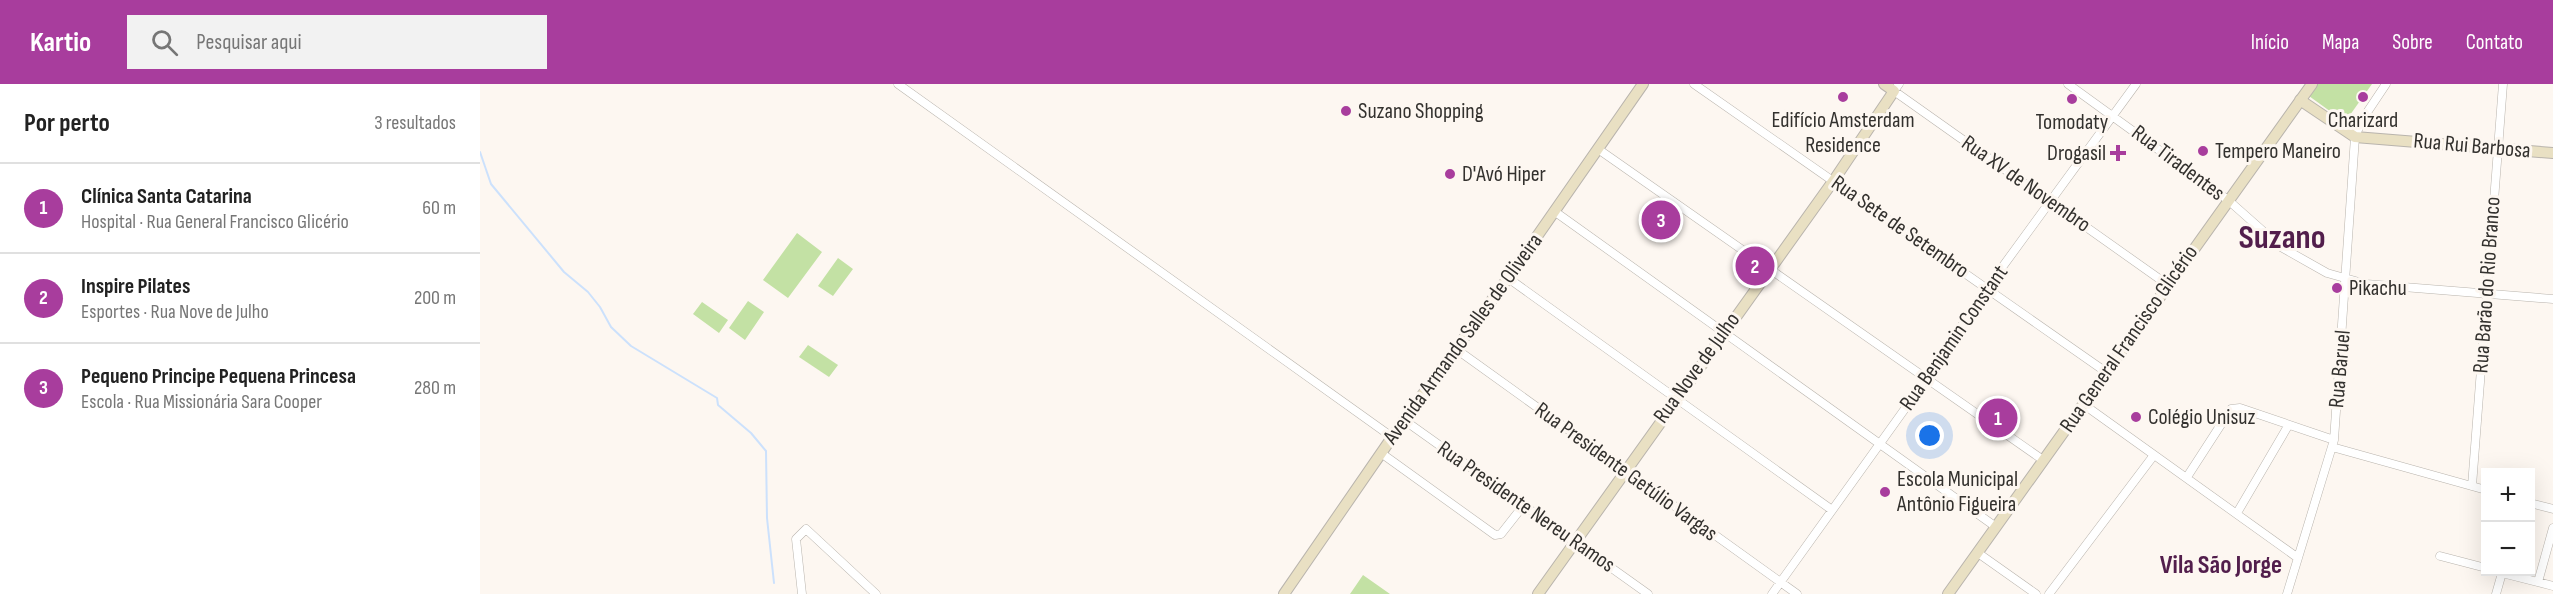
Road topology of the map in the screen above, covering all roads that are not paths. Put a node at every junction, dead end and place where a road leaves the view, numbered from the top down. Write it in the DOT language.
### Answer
graph roads {
  1 [pos="898,84"];
  2 [pos="1643,84"];
  3 [pos="1694,84"];
  4 [pos="1884,84"];
  5 [pos="2068,84"];
  6 [pos="2136,84"];
  7 [pos="2311,84"];
  8 [pos="2386,84"];
  9 [pos="2503,84"];
  10 [pos="1896,88"];
  11 [pos="2300,100"];
  12 [pos="2114,116"];
  13 [pos="2355,137"];
  14 [pos="2497,148"];
  15 [pos="1598,149"];
  16 [pos="2553,153"];
  17 [pos="1834,180"];
  18 [pos="2228,200"];
  19 [pos="2053,201"];
  20 [pos="1554,211"];
  21 [pos="1770,268"];
  22 [pos="1508,278"];
  23 [pos="2347,280"];
  24 [pos="2168,285"];
  25 [pos="1987,288"];
  26 [pos="2487,294"];
  27 [pos="2553,299"];
  28 [pos="1724,331"];
  29 [pos="1456,348"];
  30 [pos="2106,372"];
  31 [pos="1927,378"];
  32 [pos="1676,398"];
  33 [pos="2083,404"];
  34 [pos="1404,420"];
  35 [pos="2288,426"];
  36 [pos="1392,437"];
  37 [pos="1880,444"];
  38 [pos="2333,444"];
  39 [pos="1381,453"];
  40 [pos="2154,455"];
  41 [pos="2043,460"];
  42 [pos="1623,471"];
  43 [pos="2187,477"];
  44 [pos="2472,486"];
  45 [pos="2481,488"];
  46 [pos="2535,504"];
  47 [pos="1523,506"];
  48 [pos="2553,509"];
  49 [pos="1832,510"];
  50 [pos="2237,513"];
  51 [pos="1996,527"];
  52 [pos="2553,528"];
  53 [pos="1575,542"];
  54 [pos="1978,553"];
  55 [pos="2440,556"];
  56 [pos="2298,558"];
  57 [pos="2481,567"];
  58 [pos="2499,576"];
  59 [pos="2515,576"];
  60 [pos="2538,582"];
  61 [pos="1780,583"];
  62 [pos="2553,586"];
  63 [pos="801,594"];
  64 [pos="876,594"];
  65 [pos="1284,594"];
  66 [pos="1538,594"];
  67 [pos="1648,594"];
  68 [pos="1773,594"];
  69 [pos="1797,594"];
  70 [pos="1948,594"];
  71 [pos="2036,594"];
  72 [pos="2049,594"];
  73 [pos="2287,594"];
  74 [pos="2496,594"];
  1 -- 36 [label="street"];
  2 -- 15 [label="main road, Avenida Armando Salles de Oliveira"];
  3 -- 17 [label="street, Rua Sete de Setembro"];
  4 -- 10 [label="main road, Rua XV de Novembro"];
  5 -- 12 [label="street, Rua Tiradentes"];
  6 -- 12 [label="street, Rua Benjamin Constant"];
  7 -- 11 [label="main road, Rua General Francisco Glicério"];
  8 -- 13 [label="street"];
  9 -- 14 [label="street, Rua Barão do Rio Branco"];
  10 -- 17 [label="main road, Rua Nove de Julho"];
  10 -- 19 [label="street, Rua XV de Novembro"];
  11 -- 13 [label="main road"];
  11 -- 18 [label="main road, Rua General Francisco Glicério"];
  12 -- 18 [label="street, Rua Tiradentes"];
  12 -- 19 [label="street, Rua Benjamin Constant"];
  13 -- 14 [label="main road, Rua Rui Barbosa"];
  13 -- 23 [label="street, Rua Baruel"];
  14 -- 16 [label="main road, Rua Rui Barbosa"];
  14 -- 26 [label="street, Rua Barão do Rio Branco"];
  15 -- 20 [label="main road, Avenida Armando Salles de Oliveira"];
  15 -- 21 [label="street"];
  17 -- 21 [label="main road, Rua Nove de Julho"];
  17 -- 25 [label="street, Rua Sete de Setembro"];
  18 -- 23 [label="street, Rua Tiradentes"];
  18 -- 24 [label="main road, Rua General Francisco Glicério"];
  19 -- 24 [label="street, Rua XV de Novembro"];
  19 -- 25 [label="street, Rua Benjamin Constant"];
  20 -- 22 [label="main road, Avenida Armando Salles de Oliveira"];
  20 -- 28 [label="street"];
  21 -- 28 [label="main road, Rua Nove de Julho"];
  21 -- 31 [label="street"];
  22 -- 29 [label="main road, Avenida Armando Salles de Oliveira"];
  22 -- 32 [label="street"];
  23 -- 26 [label="street, Rua Tiradentes"];
  23 -- 38 [label="street, Rua Baruel"];
  24 -- 30 [label="main road, Rua General Francisco Glicério"];
  25 -- 30 [label="street, Rua Sete de Setembro"];
  25 -- 31 [label="street, Rua Benjamin Constant"];
  26 -- 27 [label="street, Rua Tiradentes"];
  26 -- 44 [label="street, Rua Barão do Rio Branco"];
  28 -- 32 [label="main road, Rua Nove de Julho"];
  28 -- 37 [label="street"];
  29 -- 34 [label="main road, Avenida Armando Salles de Oliveira"];
  29 -- 42 [label="street, Rua Presidente Getúlio Vargas"];
  30 -- 33 [label="main road, Rua General Francisco Glicério"];
  31 -- 37 [label="street, Rua Benjamin Constant"];
  31 -- 41 [label="street"];
  32 -- 42 [label="main road, Rua Nove de Julho"];
  32 -- 49 [label="street"];
  33 -- 40 [label="street"];
  33 -- 41 [label="main road, Rua General Francisco Glicério"];
  34 -- 36 [label="main road, Avenida Armando Salles de Oliveira"];
  34 -- 47 [label="street, Rua Presidente Nereu Ramos"];
  35 -- 38 [label="street"];
  35 -- 43 [label="street"];
  35 -- 50 [label="street"];
  36 -- 39 [label="main road, Avenida Armando Salles de Oliveira"];
  37 -- 49 [label="street, Rua Benjamin Constant"];
  37 -- 51 [label="street"];
  38 -- 44 [label="street"];
  38 -- 56 [label="street, Rua Baruel"];
  39 -- 47 [label="street"];
  39 -- 65 [label="main road, Avenida Armando Salles de Oliveira"];
  40 -- 43 [label="street"];
  40 -- 72 [label="street"];
  41 -- 51 [label="main road, Rua General Francisco Glicério"];
  42 -- 53 [label="main road, Rua Nove de Julho"];
  42 -- 61 [label="street, Rua Presidente Getúlio Vargas"];
  43 -- 50 [label="street"];
  44 -- 45 [label="street"];
  46 -- 48 [label="street"];
  47 -- 53 [label="street, Rua Presidente Nereu Ramos"];
  49 -- 61 [label="street, Rua Benjamin Constant"];
  50 -- 56 [label="street"];
  51 -- 54 [label="main road, Rua General Francisco Glicério"];
  52 -- 60 [label="street"];
  53 -- 66 [label="main road, Rua Nove de Julho"];
  53 -- 67 [label="street, Rua Presidente Nereu Ramos"];
  54 -- 70 [label="main road, Rua General Francisco Glicério"];
  54 -- 71 [label="street"];
  55 -- 57 [label="street"];
  56 -- 73 [label="street, Rua Baruel"];
  58 -- 74 [label="street"];
  59 -- 60 [label="street"];
  60 -- 62 [label="street"];
  61 -- 68 [label="street, Rua Benjamin Constant"];
  61 -- 69 [label="street, Rua Presidente Getúlio Vargas"];
  63 -- 64 [label="street"];
}
